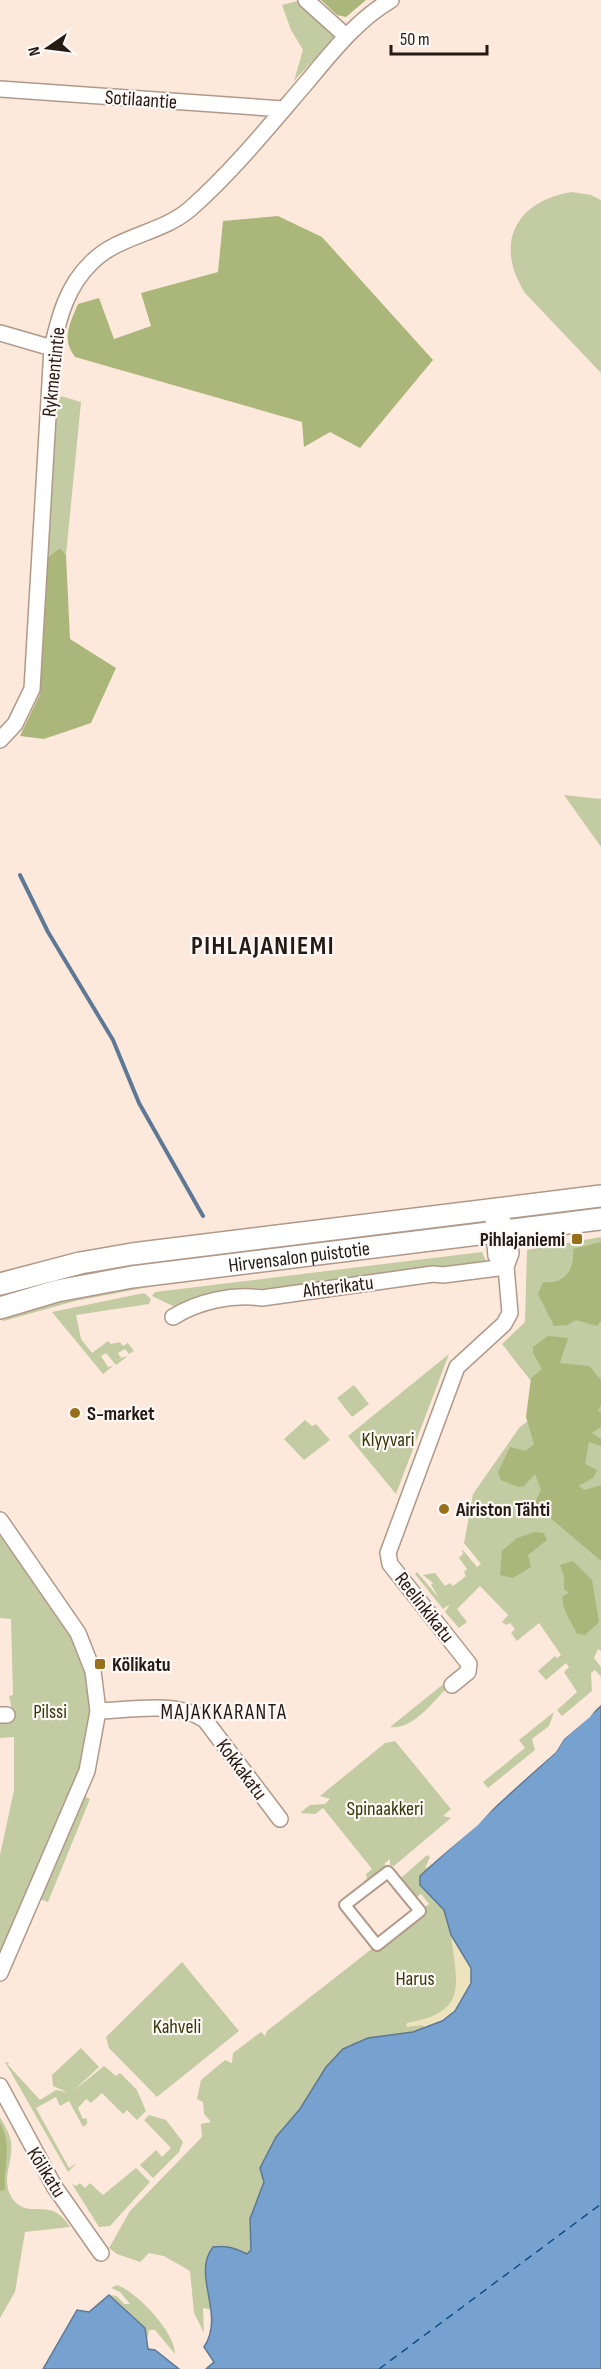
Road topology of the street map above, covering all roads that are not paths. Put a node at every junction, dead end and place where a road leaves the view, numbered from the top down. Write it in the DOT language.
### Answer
graph roads {
  1 [pos="306,0"];
  2 [pos="391,0"];
  3 [pos="346,36"];
  4 [pos="0,89"];
  5 [pos="283,109"];
  6 [pos="0,333"];
  7 [pos="52,348"];
  8 [pos="0,740"];
  9 [pos="601,1196"];
  10 [pos="495,1209"];
  11 [pos="601,1219"];
  12 [pos="500,1231"];
  13 [pos="506,1267"];
  14 [pos="2,1282"];
  15 [pos="0,1308"];
  16 [pos="173,1317"];
  17 [pos="0,1520"];
  18 [pos="452,1685"];
  19 [pos="98,1711"];
  20 [pos="280,1819"];
  21 [pos="376,1945"];
  22 [pos="0,1973"];
  23 [pos="0,2086"];
  24 [pos="101,2253"];
  1 -- 3 [label="street"];
  2 -- 3 [label="street, Rykmentintie"];
  3 -- 5 [label="street, Rykmentintie"];
  4 -- 5 [label="street, Sotilaantie"];
  5 -- 7 [label="street, Rykmentintie"];
  6 -- 7 [label="street"];
  7 -- 8 [label="street, Rykmentintie"];
  9 -- 10 [label="main road, Hirvensalon puistotie"];
  10 -- 12 [label="street, Reelinkikatu"];
  10 -- 14 [label="main road, Hirvensalon puistotie"];
  11 -- 12 [label="main road, Hirvensalon puistotie"];
  12 -- 13 [label="street, Reelinkikatu"];
  12 -- 15 [label="main road, Hirvensalon puistotie"];
  13 -- 16 [label="street, Ahterikatu"];
  13 -- 18 [label="street, Reelinkikatu"];
  17 -- 19 [label="street"];
  19 -- 20 [label="street, Kokkakatu"];
  19 -- 22 [label="street"];
  21 -- 21 [label="street"];
  23 -- 24 [label="street, Kölikatu"];
}
